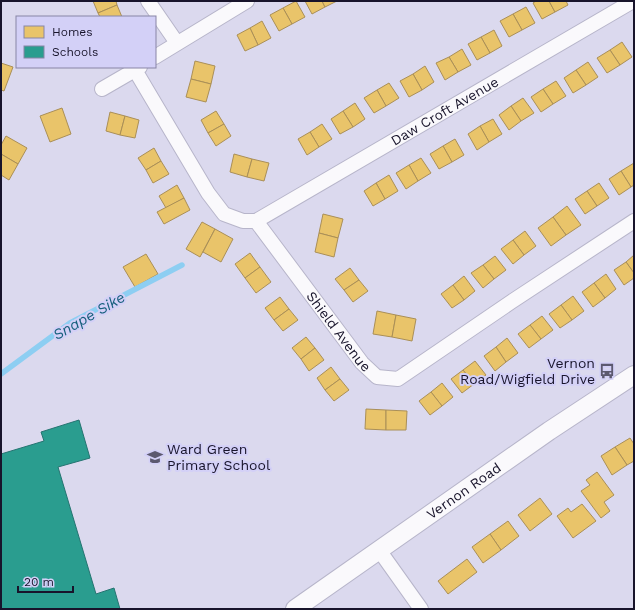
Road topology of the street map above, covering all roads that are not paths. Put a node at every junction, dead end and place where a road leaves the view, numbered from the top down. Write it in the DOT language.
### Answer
graph roads {
  1 [pos="148,1"];
  2 [pos="246,1"];
  3 [pos="633,1"];
  4 [pos="177,43"];
  5 [pos="156,56"];
  6 [pos="138,68"];
  7 [pos="102,89"];
  8 [pos="256,221"];
  9 [pos="634,221"];
  10 [pos="634,375"];
  11 [pos="379,550"];
  12 [pos="295,609"];
  13 [pos="421,609"];
  1 -- 4 [label="street"];
  2 -- 4 [label="street"];
  3 -- 8 [label="street, Daw Croft Avenue"];
  4 -- 5 [label="street"];
  6 -- 7 [label="street"];
  6 -- 8 [label="street"];
  8 -- 9 [label="street, Shield Avenue"];
  10 -- 11 [label="street, Vernon Road"];
  11 -- 12 [label="street, Vernon Road"];
  11 -- 13 [label="street"];
}
